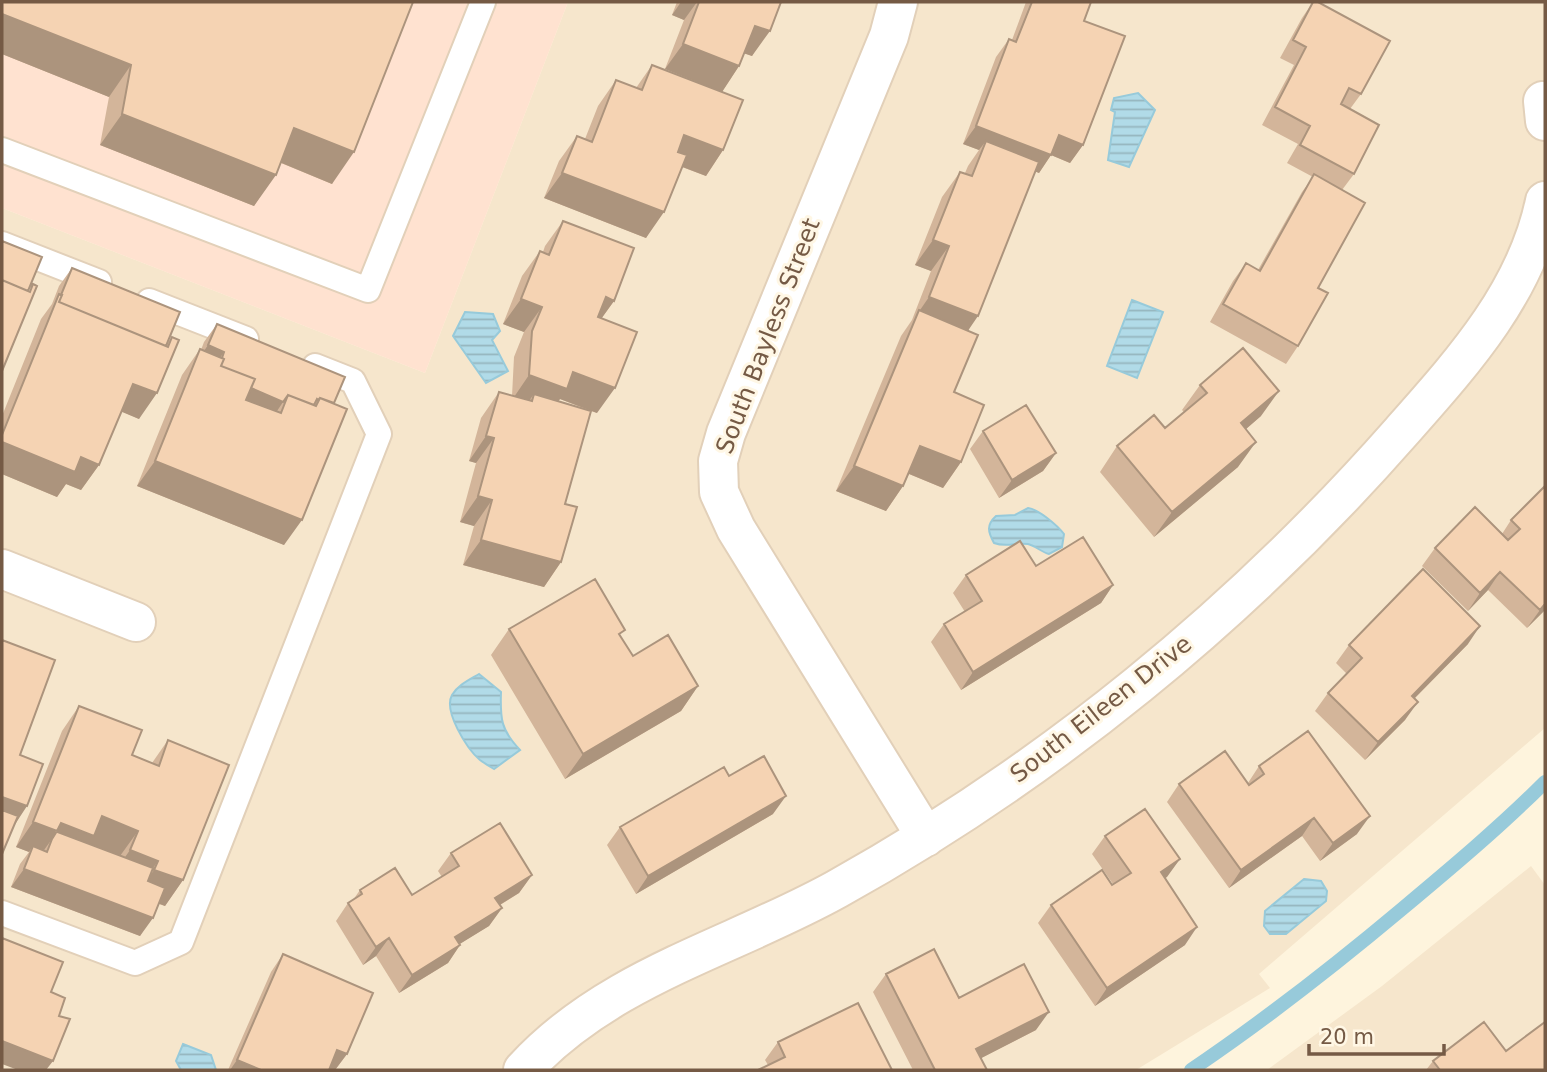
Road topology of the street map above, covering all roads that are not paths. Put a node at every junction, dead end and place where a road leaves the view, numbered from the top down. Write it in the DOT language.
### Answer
graph roads {
  1 [pos="483,2"];
  2 [pos="898,2"];
  3 [pos="2,150"];
  4 [pos="1545,201"];
  5 [pos="2,244"];
  6 [pos="262,345"];
  7 [pos="288,356"];
  8 [pos="2,569"];
  9 [pos="136,622"];
  10 [pos="926,837"];
  11 [pos="2,913"];
  12 [pos="523,1070"];
  1 -- 3 [label="lane"];
  2 -- 10 [label="street, South Bayless Street"];
  4 -- 10 [label="street, South Eileen Drive"];
  5 -- 6 [label="lane"];
  7 -- 11 [label="lane"];
  8 -- 9 [label="street"];
  10 -- 12 [label="street, South Eileen Drive"];
}
